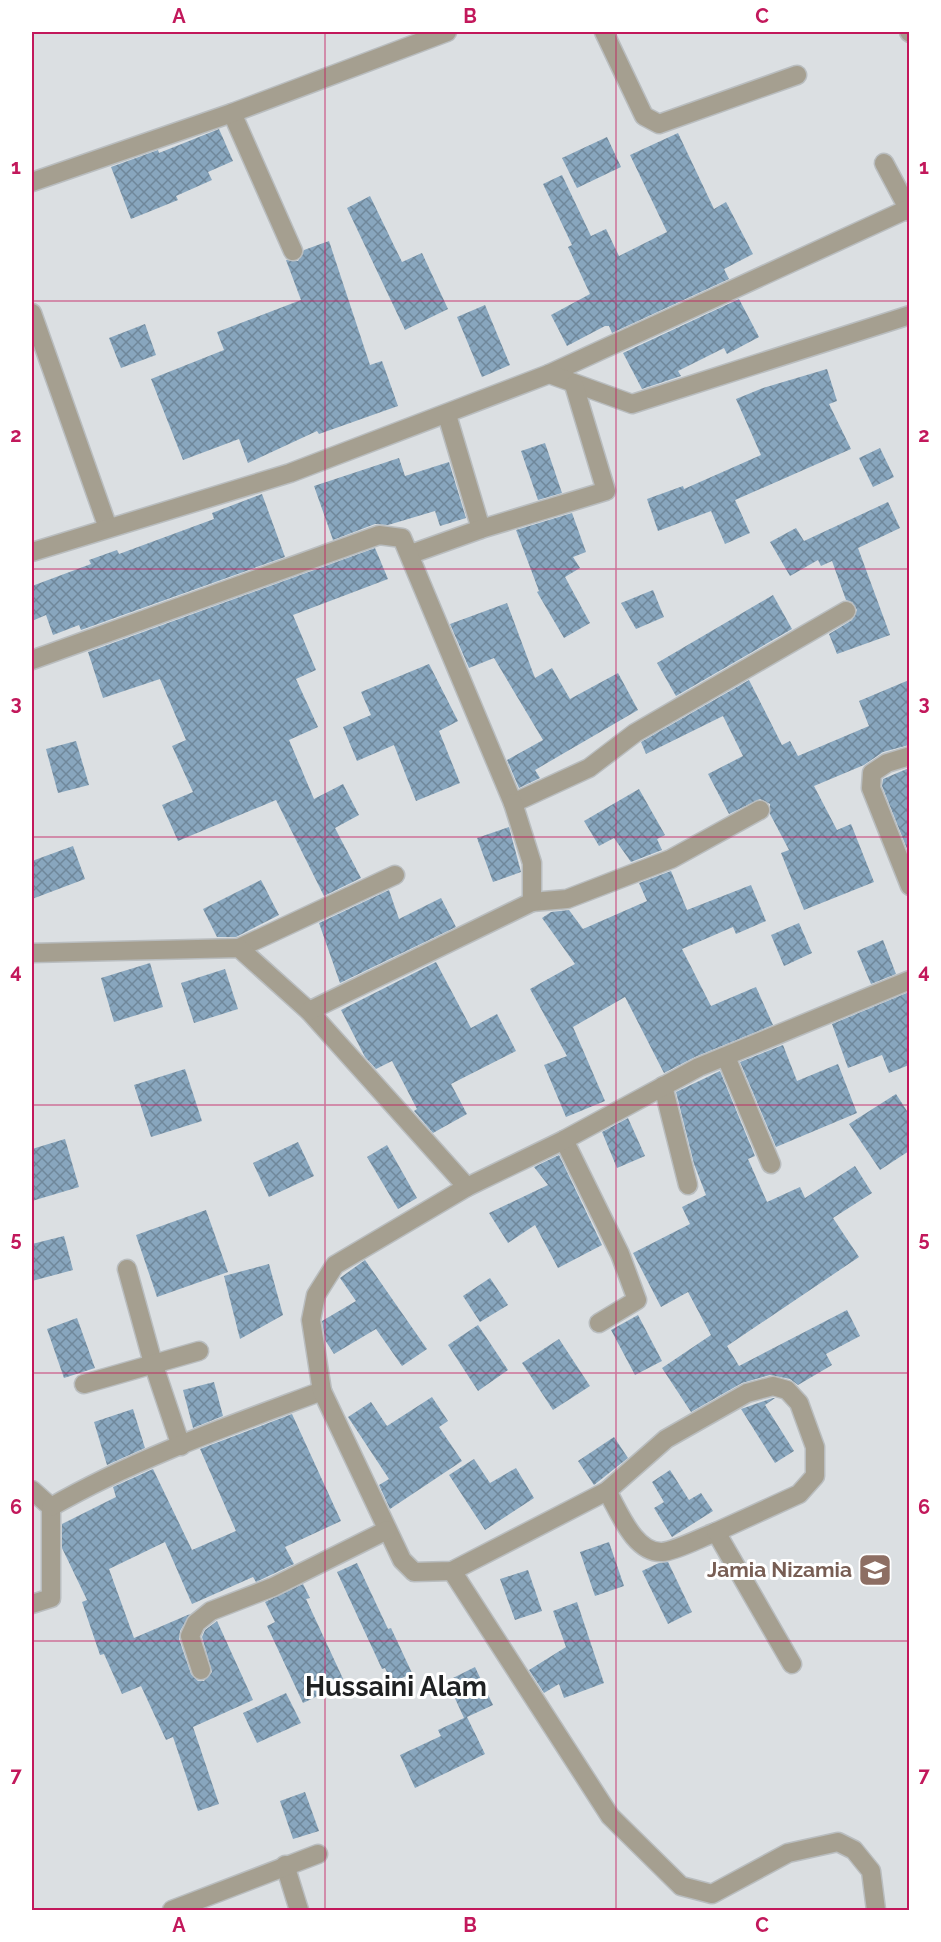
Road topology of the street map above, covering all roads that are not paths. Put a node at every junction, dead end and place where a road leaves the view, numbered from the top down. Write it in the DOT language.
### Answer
graph roads {
  1 [pos="447,32"];
  2 [pos="604,32"];
  3 [pos="415,37"];
  4 [pos="797,75"];
  5 [pos="232,113"];
  6 [pos="884,164"];
  7 [pos="32,182"];
  8 [pos="909,210"];
  9 [pos="293,251"];
  10 [pos="32,313"];
  11 [pos="909,315"];
  12 [pos="549,374"];
  13 [pos="574,385"];
  14 [pos="447,415"];
  15 [pos="108,528"];
  16 [pos="481,529"];
  17 [pos="32,552"];
  18 [pos="411,554"];
  19 [pos="846,611"];
  20 [pos="32,660"];
  21 [pos="909,756"];
  22 [pos="513,804"];
  23 [pos="760,810"];
  24 [pos="905,857"];
  25 [pos="395,875"];
  26 [pos="909,886"];
  27 [pos="532,902"];
  28 [pos="239,948"];
  29 [pos="32,953"];
  30 [pos="909,980"];
  31 [pos="309,1011"];
  32 [pos="726,1057"];
  33 [pos="663,1086"];
  34 [pos="564,1140"];
  35 [pos="771,1164"];
  36 [pos="688,1185"];
  37 [pos="467,1187"];
  38 [pos="127,1269"];
  39 [pos="599,1323"];
  40 [pos="199,1351"];
  41 [pos="153,1363"];
  42 [pos="84,1384"];
  43 [pos="322,1391"];
  44 [pos="181,1446"];
  45 [pos="32,1490"];
  46 [pos="607,1491"];
  47 [pos="51,1507"];
  48 [pos="387,1530"];
  49 [pos="716,1532"];
  50 [pos="452,1571"];
  51 [pos="32,1604"];
  52 [pos="792,1664"];
  53 [pos="201,1670"];
  54 [pos="318,1854"];
  55 [pos="285,1865"];
  56 [pos="172,1911"];
  57 [pos="299,1911"];
  58 [pos="876,1911"];
  1 -- 3 [label="street"];
  2 -- 4 [label="street"];
  3 -- 5 [label="street"];
  5 -- 7 [label="street"];
  5 -- 9 [label="street"];
  6 -- 8 [label="street"];
  8 -- 12 [label="street"];
  10 -- 15 [label="street"];
  11 -- 13 [label="street"];
  12 -- 13 [label="street"];
  12 -- 14 [label="street"];
  13 -- 16 [label="street"];
  14 -- 15 [label="street"];
  14 -- 16 [label="street"];
  15 -- 17 [label="street"];
  16 -- 18 [label="street"];
  18 -- 20 [label="street"];
  18 -- 22 [label="street"];
  19 -- 22 [label="street"];
  21 -- 24 [label="street"];
  22 -- 27 [label="street"];
  23 -- 27 [label="street"];
  24 -- 26 [label="street"];
  25 -- 28 [label="street"];
  27 -- 31 [label="street"];
  28 -- 29 [label="street"];
  28 -- 31 [label="street"];
  30 -- 32 [label="street"];
  31 -- 37 [label="street"];
  32 -- 33 [label="street"];
  32 -- 35 [label="street"];
  33 -- 34 [label="street"];
  33 -- 36 [label="street"];
  34 -- 37 [label="street"];
  34 -- 39 [label="street"];
  37 -- 43 [label="street"];
  38 -- 41 [label="street"];
  40 -- 41 [label="street"];
  41 -- 42 [label="street"];
  41 -- 44 [label="street"];
  43 -- 44 [label="street"];
  43 -- 48 [label="street"];
  44 -- 47 [label="street"];
  45 -- 47 [label="street"];
  46 -- 49 [label="street"];
  46 -- 49 [label="street"];
  46 -- 50 [label="street"];
  47 -- 51 [label="street"];
  48 -- 50 [label="street"];
  48 -- 53 [label="street"];
  49 -- 52 [label="street"];
  50 -- 58 [label="street"];
  54 -- 55 [label="street"];
  55 -- 56 [label="street"];
  55 -- 57 [label="street"];
}
